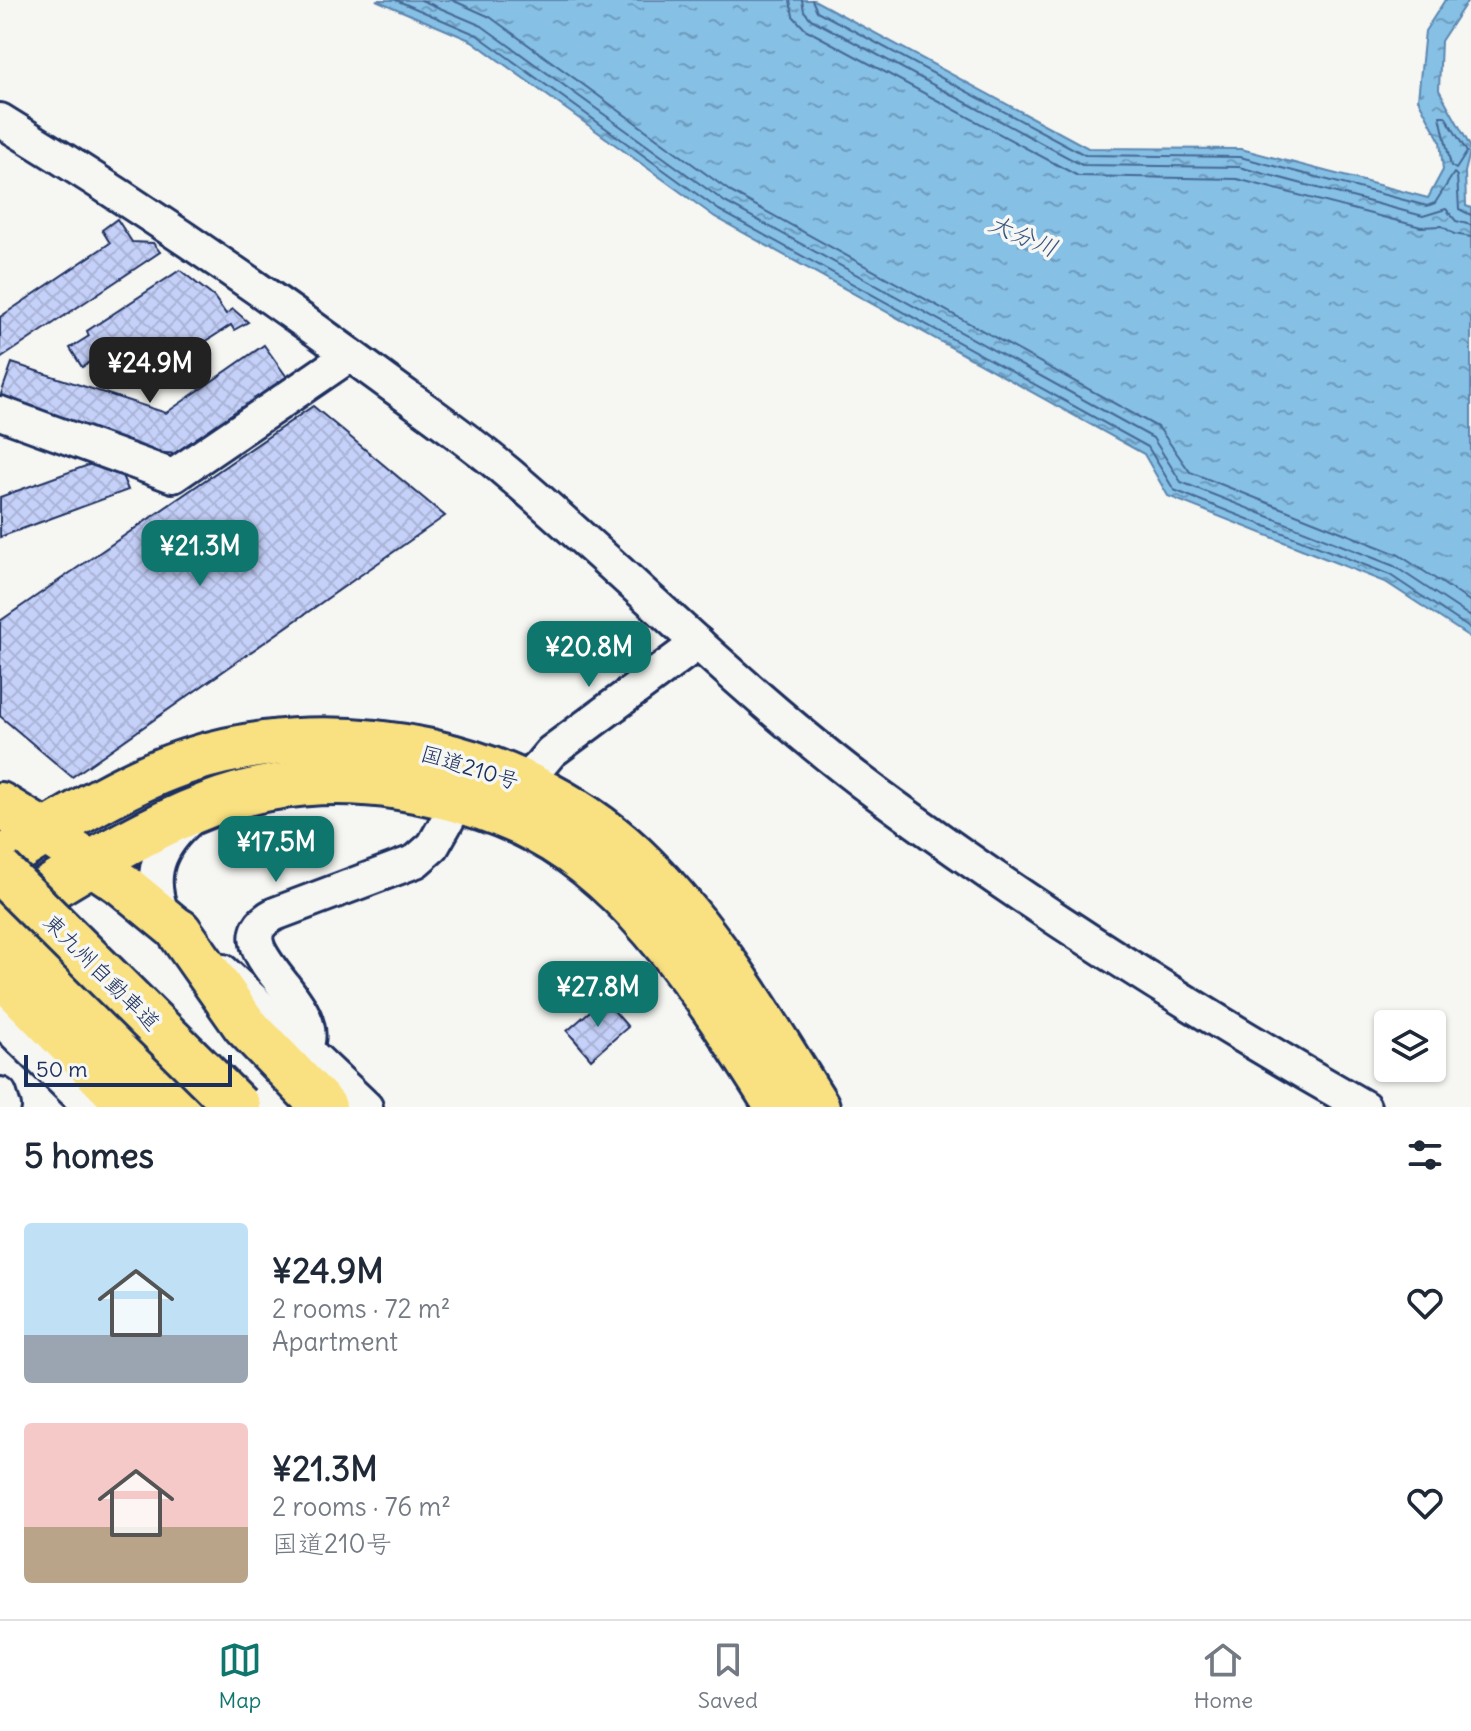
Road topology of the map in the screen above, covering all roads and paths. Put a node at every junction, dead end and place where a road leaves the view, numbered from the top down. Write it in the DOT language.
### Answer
graph roads {
  1 [pos="0,120"];
  2 [pos="350,355"];
  3 [pos="0,413"];
  4 [pos="698,643"];
  5 [pos="525,783"];
  6 [pos="459,800"];
  7 [pos="211,804"];
  8 [pos="0,805"];
  9 [pos="13,846"];
  10 [pos="92,864"];
  11 [pos="1,920"];
  12 [pos="171,924"];
  13 [pos="0,974"];
  14 [pos="0,1019"];
  15 [pos="306,1048"];
  16 [pos="0,1094"];
  17 [pos="74,1102"];
  18 [pos="4,1107"];
  19 [pos="130,1107"];
  20 [pos="180,1107"];
  21 [pos="238,1107"];
  22 [pos="324,1107"];
  23 [pos="366,1107"];
  24 [pos="778,1107"];
  25 [pos="817,1107"];
  26 [pos="1364,1107"];
  1 -- 2 [label="street"];
  2 -- 3 [label="street"];
  2 -- 4 [label="street"];
  4 -- 5 [label="street"];
  4 -- 26 [label="street"];
  5 -- 9 [label="highway, 国道210号"];
  5 -- 25 [label="highway, 国道210号"];
  6 -- 7 [label="highway, 国道210号"];
  6 -- 15 [label="street"];
  6 -- 24 [label="highway, 国道210号"];
  7 -- 10 [label="highway, 国道210号"];
  7 -- 12 [label="street"];
  8 -- 9 [label="highway, 東九州自動車道"];
  9 -- 10 [label="main road"];
  9 -- 11 [label="highway"];
  9 -- 21 [label="highway, 東九州自動車道, bridge"];
  10 -- 11 [label="highway, 国道210号"];
  10 -- 12 [label="main road"];
  11 -- 20 [label="highway, 東九州自動車道"];
  12 -- 15 [label="street"];
  12 -- 22 [label="highway"];
  13 -- 19 [label="main road"];
  14 -- 17 [label="street"];
  15 -- 23 [label="street"];
  16 -- 18 [label="street"];
}
